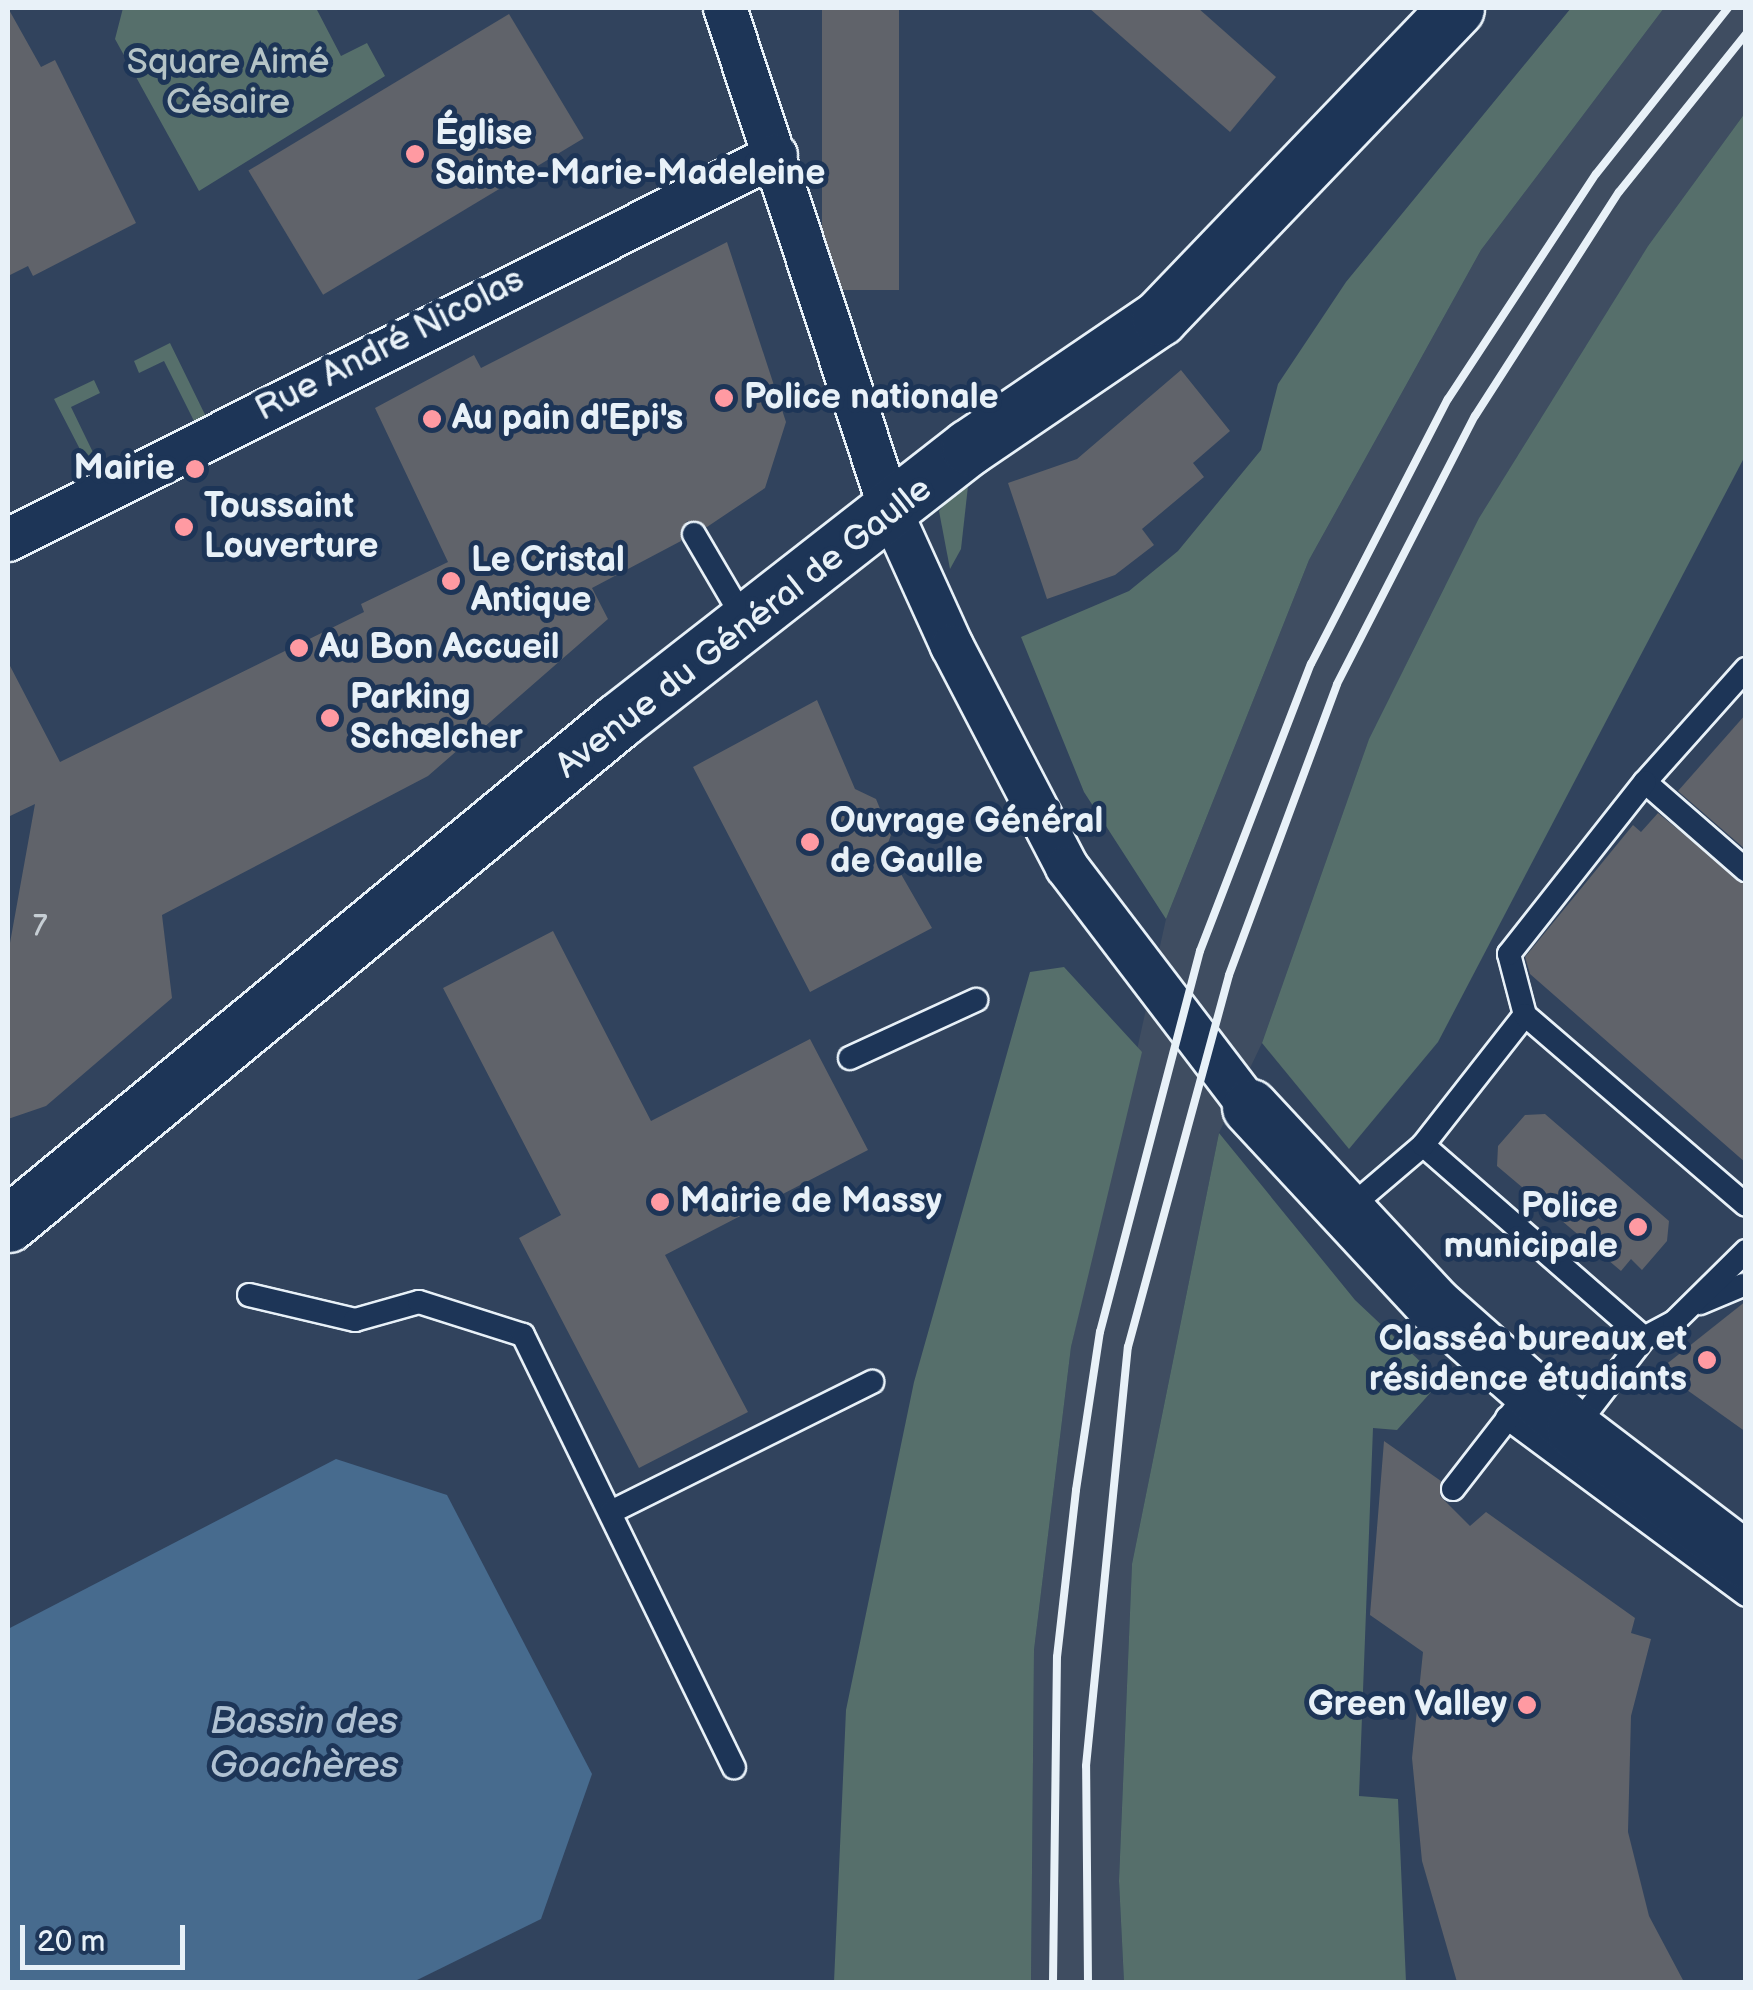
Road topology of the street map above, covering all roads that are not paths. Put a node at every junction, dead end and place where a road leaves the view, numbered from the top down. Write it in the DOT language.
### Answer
graph roads {
  1 [pos="724,8"];
  2 [pos="1456,8"];
  3 [pos="776,155"];
  4 [pos="892,514"];
  5 [pos="694,534"];
  6 [pos="8,540"];
  7 [pos="747,624"];
  8 [pos="1746,669"];
  9 [pos="1645,782"];
  10 [pos="1746,870"];
  11 [pos="976,1000"];
  12 [pos="1525,1015"];
  13 [pos="850,1058"];
  14 [pos="1250,1107"];
  15 [pos="1423,1145"];
  16 [pos="1746,1205"];
  17 [pos="1342,1214"];
  18 [pos="8,1224"];
  19 [pos="1746,1251"];
  20 [pos="1743,1286"];
  21 [pos="249,1295"];
  22 [pos="1692,1306"];
  23 [pos="1644,1338"];
  24 [pos="872,1382"];
  25 [pos="1518,1405"];
  26 [pos="1574,1429"];
  27 [pos="1453,1489"];
  28 [pos="611,1512"];
  29 [pos="1746,1560"];
  30 [pos="1746,1595"];
  31 [pos="734,1768"];
  1 -- 3 [label="street"];
  2 -- 4 [label="main road, Avenue du Général de Gaulle"];
  3 -- 4 [label="street"];
  3 -- 6 [label="street, Rue André Nicolas"];
  4 -- 7 [label="main road, Avenue du Général de Gaulle"];
  4 -- 14 [label="street"];
  5 -- 7 [label="lane"];
  7 -- 18 [label="main road, Avenue du Général de Gaulle"];
  8 -- 9 [label="lane"];
  9 -- 10 [label="lane"];
  9 -- 12 [label="lane"];
  11 -- 13 [label="lane"];
  12 -- 15 [label="lane"];
  12 -- 16 [label="lane"];
  14 -- 17 [label="main road"];
  15 -- 17 [label="lane"];
  15 -- 23 [label="lane"];
  17 -- 25 [label="main road"];
  19 -- 22 [label="lane"];
  20 -- 22 [label="lane"];
  21 -- 28 [label="lane"];
  22 -- 23 [label="lane"];
  23 -- 26 [label="lane"];
  24 -- 28 [label="lane"];
  25 -- 26 [label="main road"];
  25 -- 27 [label="lane"];
  25 -- 30 [label="lane"];
  26 -- 29 [label="main road"];
  28 -- 31 [label="lane"];
}
